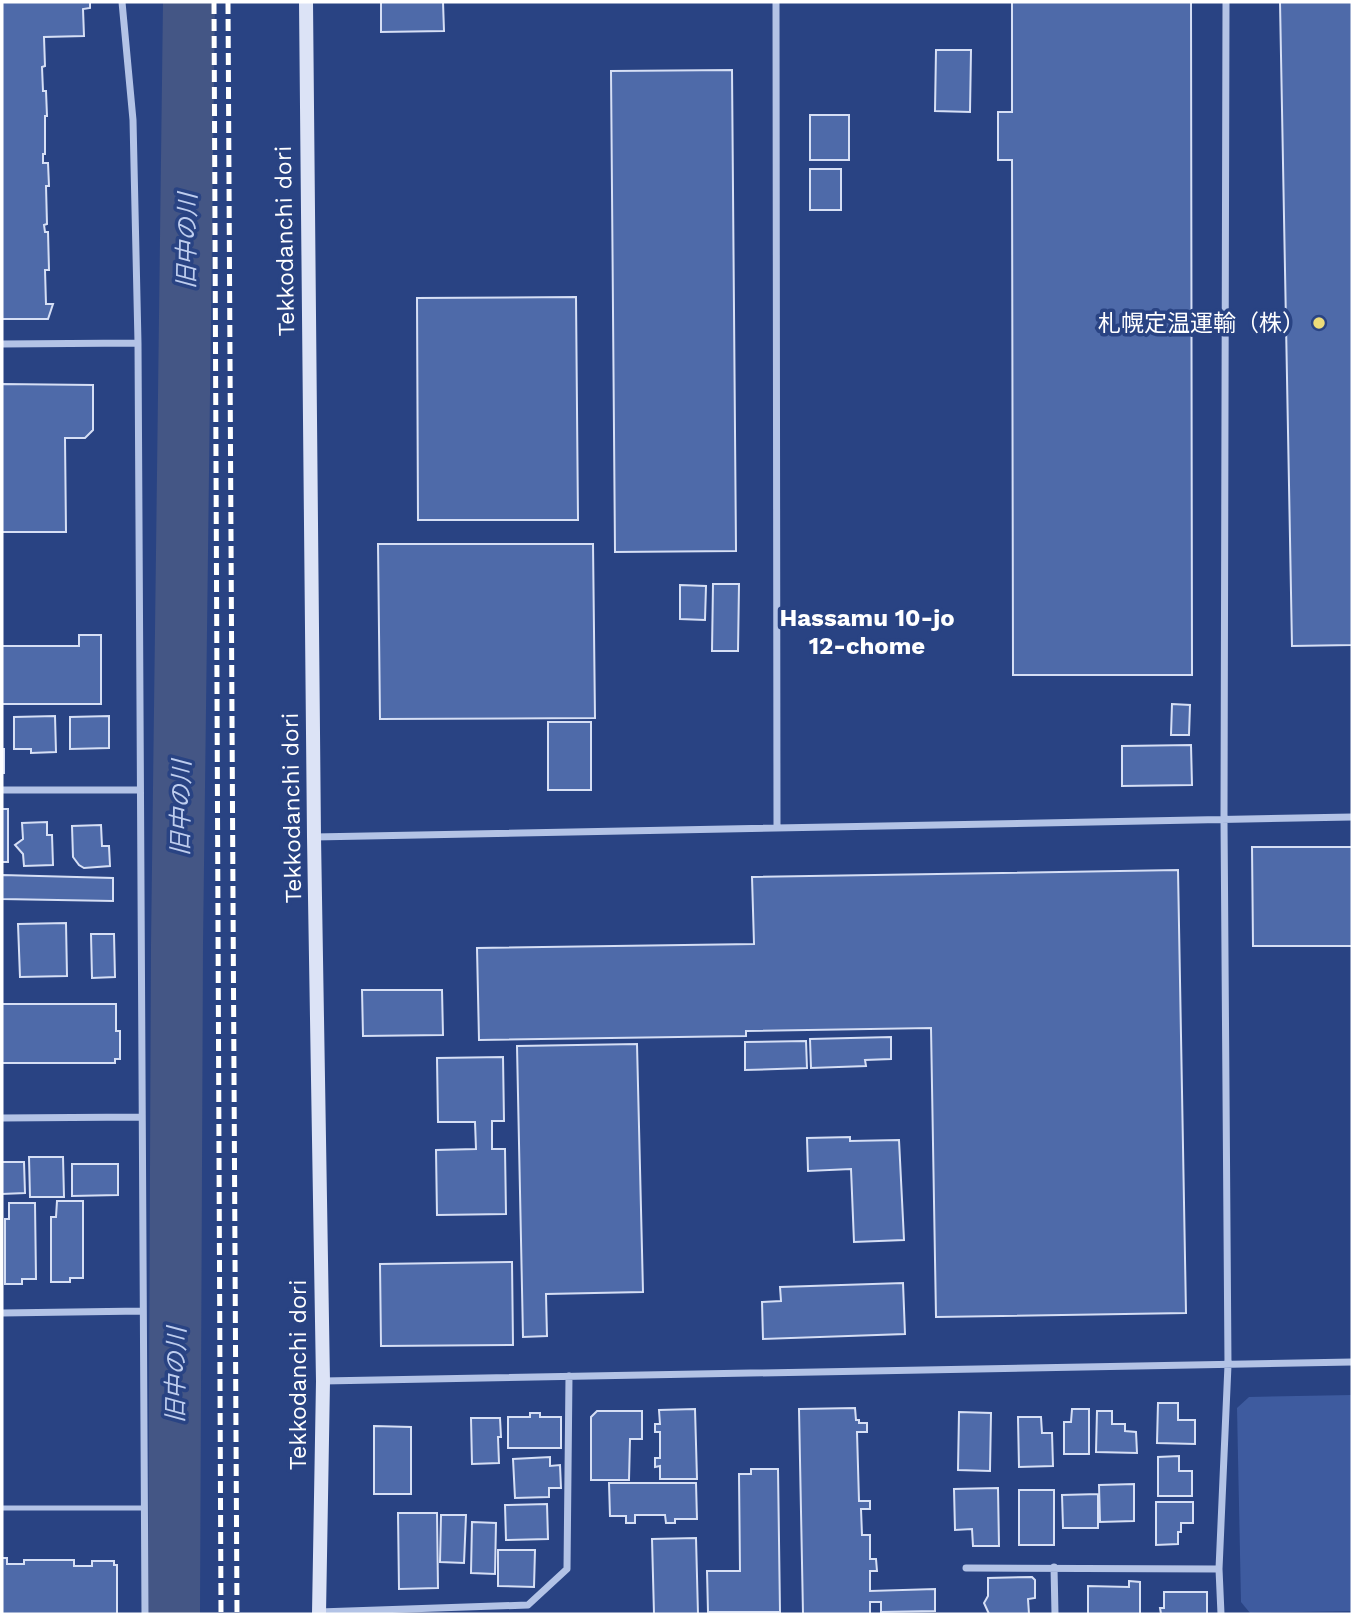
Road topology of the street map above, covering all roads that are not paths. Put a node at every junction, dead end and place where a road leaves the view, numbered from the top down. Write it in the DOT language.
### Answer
graph roads {
  1 [pos="122,2"];
  2 [pos="306,2"];
  3 [pos="776,2"];
  4 [pos="1226,2"];
  5 [pos="138,343"];
  6 [pos="2,344"];
  7 [pos="2,790"];
  8 [pos="140,790"];
  9 [pos="1352,817"];
  10 [pos="1224,819"];
  11 [pos="777,827"];
  12 [pos="314,837"];
  13 [pos="142,1117"];
  14 [pos="2,1118"];
  15 [pos="143,1311"];
  16 [pos="2,1313"];
  17 [pos="1352,1362"];
  18 [pos="1228,1364"];
  19 [pos="569,1376"];
  20 [pos="323,1381"];
  21 [pos="144,1507"];
  22 [pos="2,1508"];
  23 [pos="1054,1567"];
  24 [pos="965,1568"];
  25 [pos="1219,1569"];
  26 [pos="319,1613"];
  27 [pos="145,1614"];
  28 [pos="1055,1614"];
  29 [pos="1220,1614"];
  1 -- 5 [label="street"];
  2 -- 12 [label="street, Tekkodanchi dori"];
  3 -- 11 [label="street"];
  4 -- 10 [label="street"];
  5 -- 6 [label="street"];
  5 -- 8 [label="street"];
  7 -- 8 [label="street"];
  8 -- 13 [label="street"];
  9 -- 10 [label="street"];
  10 -- 11 [label="street"];
  10 -- 18 [label="street"];
  11 -- 12 [label="street"];
  12 -- 20 [label="street, Tekkodanchi dori"];
  13 -- 14 [label="street"];
  13 -- 15 [label="street"];
  15 -- 16 [label="street"];
  15 -- 21 [label="street"];
  17 -- 18 [label="street"];
  18 -- 19 [label="street"];
  18 -- 25 [label="street"];
  19 -- 20 [label="street"];
  19 -- 26 [label="street"];
  20 -- 26 [label="street, Tekkodanchi dori"];
  21 -- 22 [label="lane"];
  21 -- 27 [label="street"];
  23 -- 24 [label="street"];
  23 -- 25 [label="street"];
  23 -- 28 [label="street"];
  25 -- 29 [label="street"];
}
